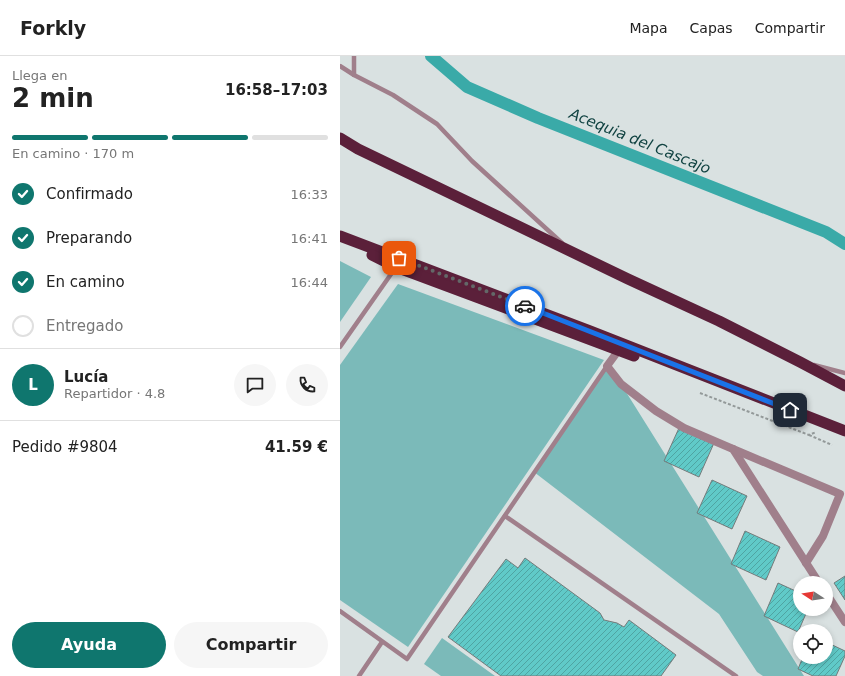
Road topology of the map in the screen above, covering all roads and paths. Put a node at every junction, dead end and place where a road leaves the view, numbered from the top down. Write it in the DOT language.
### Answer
graph roads {
  1 [pos="354,56"];
  2 [pos="340,66"];
  3 [pos="354,75"];
  4 [pos="340,138"];
  5 [pos="340,236"];
  6 [pos="340,240"];
  7 [pos="576,254"];
  8 [pos="396,267"];
  9 [pos="340,347"];
  10 [pos="618,351"];
  11 [pos="800,362"];
  12 [pos="607,366"];
  13 [pos="845,373"];
  14 [pos="720,383"];
  15 [pos="845,386"];
  16 [pos="700,393"];
  17 [pos="845,431"];
  18 [pos="816,432"];
  19 [pos="809,435"];
  20 [pos="832,445"];
  21 [pos="733,449"];
  22 [pos="843,495"];
  23 [pos="505,516"];
  24 [pos="806,563"];
  25 [pos="814,576"];
  26 [pos="833,604"];
  27 [pos="340,611"];
  28 [pos="845,622"];
  29 [pos="382,642"];
  30 [pos="359,676"];
  31 [pos="736,676"];
  1 -- 3 [label="lane"];
  2 -- 3 [label="lane"];
  3 -- 7 [label="lane"];
  4 -- 7 [label="highway"];
  5 -- 14 [label="highway"];
  6 -- 8 [label="highway"];
  7 -- 11 [label="highway"];
  8 -- 9 [label="lane"];
  8 -- 10 [label="highway"];
  10 -- 12 [label="street"];
  10 -- 14 [label="highway"];
  11 -- 13 [label="lane"];
  11 -- 15 [label="highway"];
  12 -- 21 [label="street"];
  12 -- 23 [label="lane"];
  14 -- 17 [label="highway"];
  16 -- 19 [label="path"];
  18 -- 19 [label="path"];
  19 -- 20 [label="path"];
  21 -- 22 [label="street"];
  21 -- 24 [label="street"];
  22 -- 24 [label="street"];
  23 -- 29 [label="lane"];
  23 -- 31 [label="lane"];
  24 -- 25 [label="street"];
  26 -- 28 [label="street"];
  27 -- 29 [label="lane"];
  29 -- 30 [label="lane"];
}
